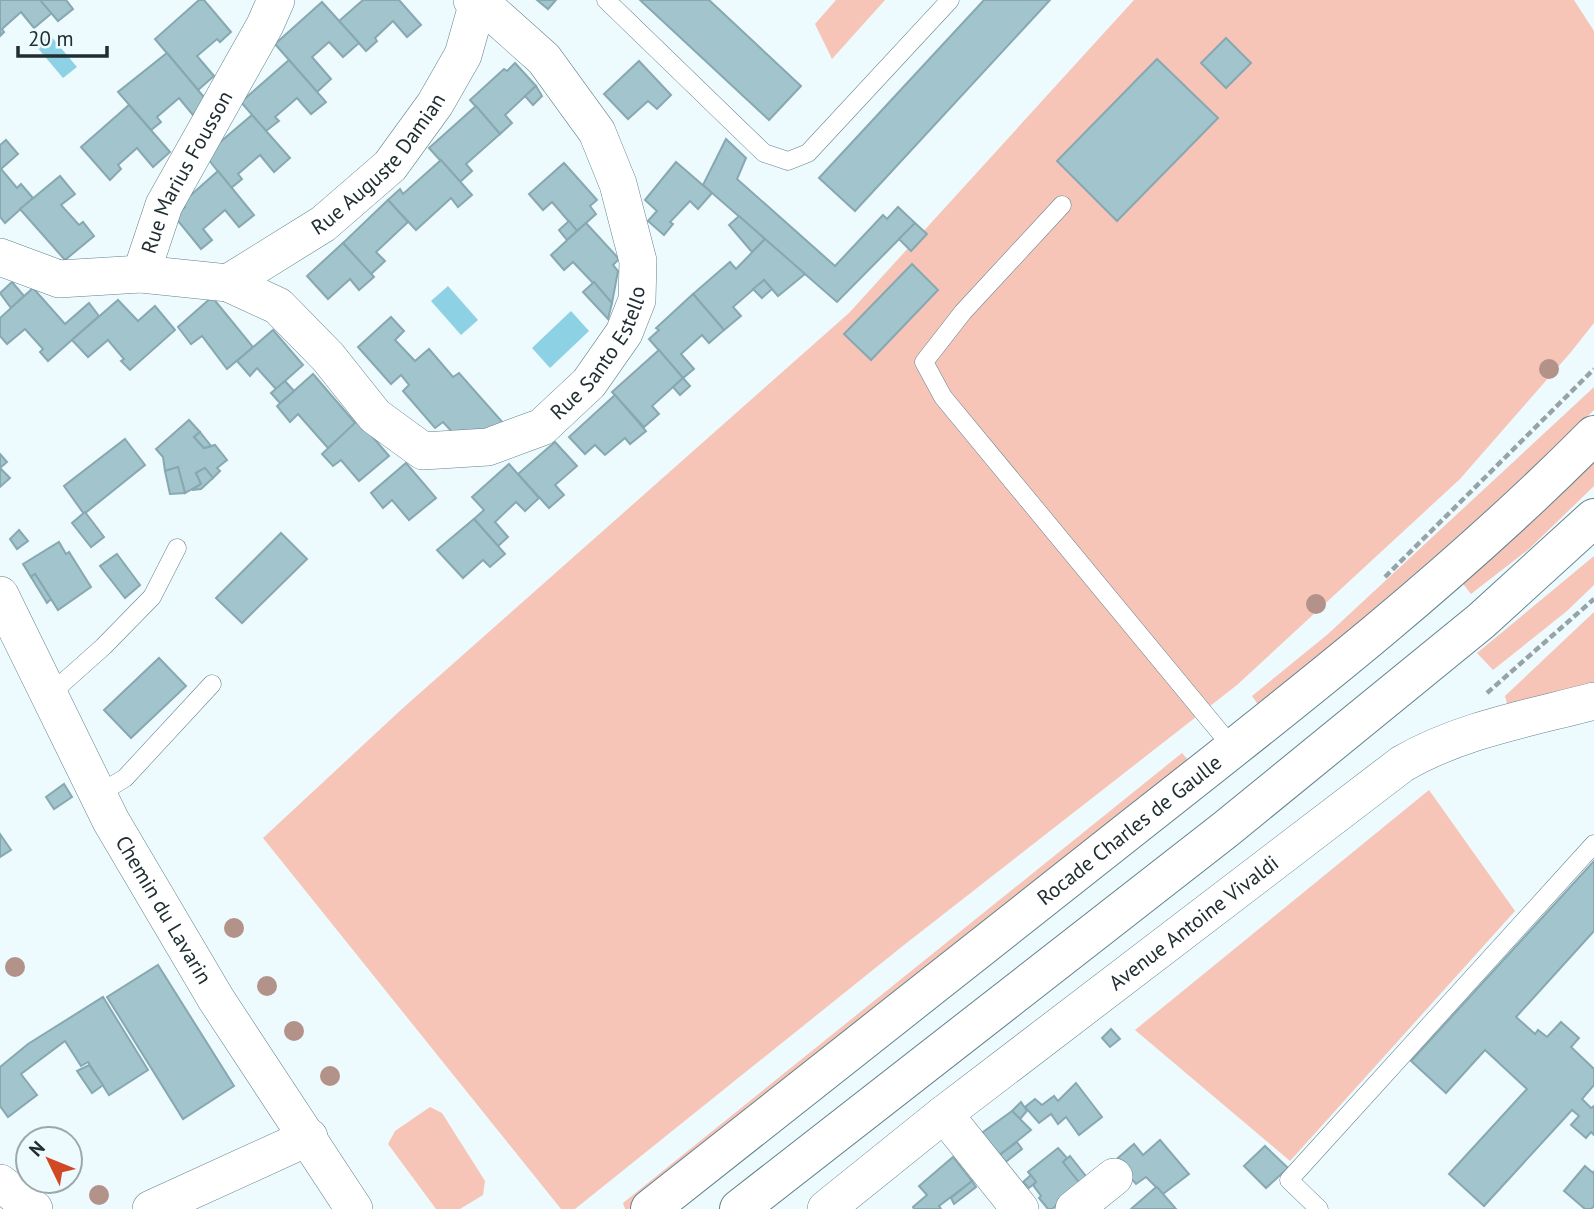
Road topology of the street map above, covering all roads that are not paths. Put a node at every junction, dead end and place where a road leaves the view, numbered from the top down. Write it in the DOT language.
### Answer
graph roads {
  1 [pos="276,0"];
  2 [pos="606,0"];
  3 [pos="950,0"];
  4 [pos="476,1"];
  5 [pos="1062,205"];
  6 [pos="0,257"];
  7 [pos="141,274"];
  8 [pos="228,283"];
  9 [pos="1594,435"];
  10 [pos="1594,518"];
  11 [pos="177,548"];
  12 [pos="0,595"];
  13 [pos="212,684"];
  14 [pos="48,696"];
  15 [pos="1594,702"];
  16 [pos="1233,748"];
  17 [pos="97,794"];
  18 [pos="1594,844"];
  19 [pos="944,1114"];
  20 [pos="309,1137"];
  21 [pos="1114,1177"];
  22 [pos="0,1183"];
  23 [pos="34,1209"];
  24 [pos="151,1209"];
  25 [pos="354,1209"];
  26 [pos="650,1209"];
  27 [pos="739,1209"];
  28 [pos="826,1209"];
  29 [pos="1020,1209"];
  30 [pos="1074,1209"];
  31 [pos="1319,1209"];
  1 -- 7 [label="street, Rue Marius Fousson"];
  2 -- 3 [label="lane"];
  4 -- 8 [label="street, Rue Auguste Damian"];
  4 -- 8 [label="street, Rue Santo Estello"];
  5 -- 16 [label="lane"];
  6 -- 7 [label="street, Rue Santo Estello"];
  7 -- 8 [label="street, Rue Santo Estello"];
  9 -- 16 [label="main road, Rocade Charles de Gaulle"];
  10 -- 27 [label="main road"];
  11 -- 14 [label="lane"];
  12 -- 14 [label="street, Chemin du Lavarin"];
  13 -- 17 [label="lane"];
  14 -- 17 [label="street, Chemin du Lavarin"];
  15 -- 19 [label="street, Avenue Antoine Vivaldi"];
  16 -- 26 [label="main road, Rocade Charles de Gaulle"];
  17 -- 20 [label="street, Chemin du Lavarin"];
  18 -- 31 [label="lane"];
  19 -- 28 [label="street, Avenue Antoine Vivaldi"];
  19 -- 29 [label="street"];
  20 -- 24 [label="street"];
  20 -- 25 [label="street, Chemin du Lavarin"];
  21 -- 30 [label="street"];
  22 -- 23 [label="street"];
}
